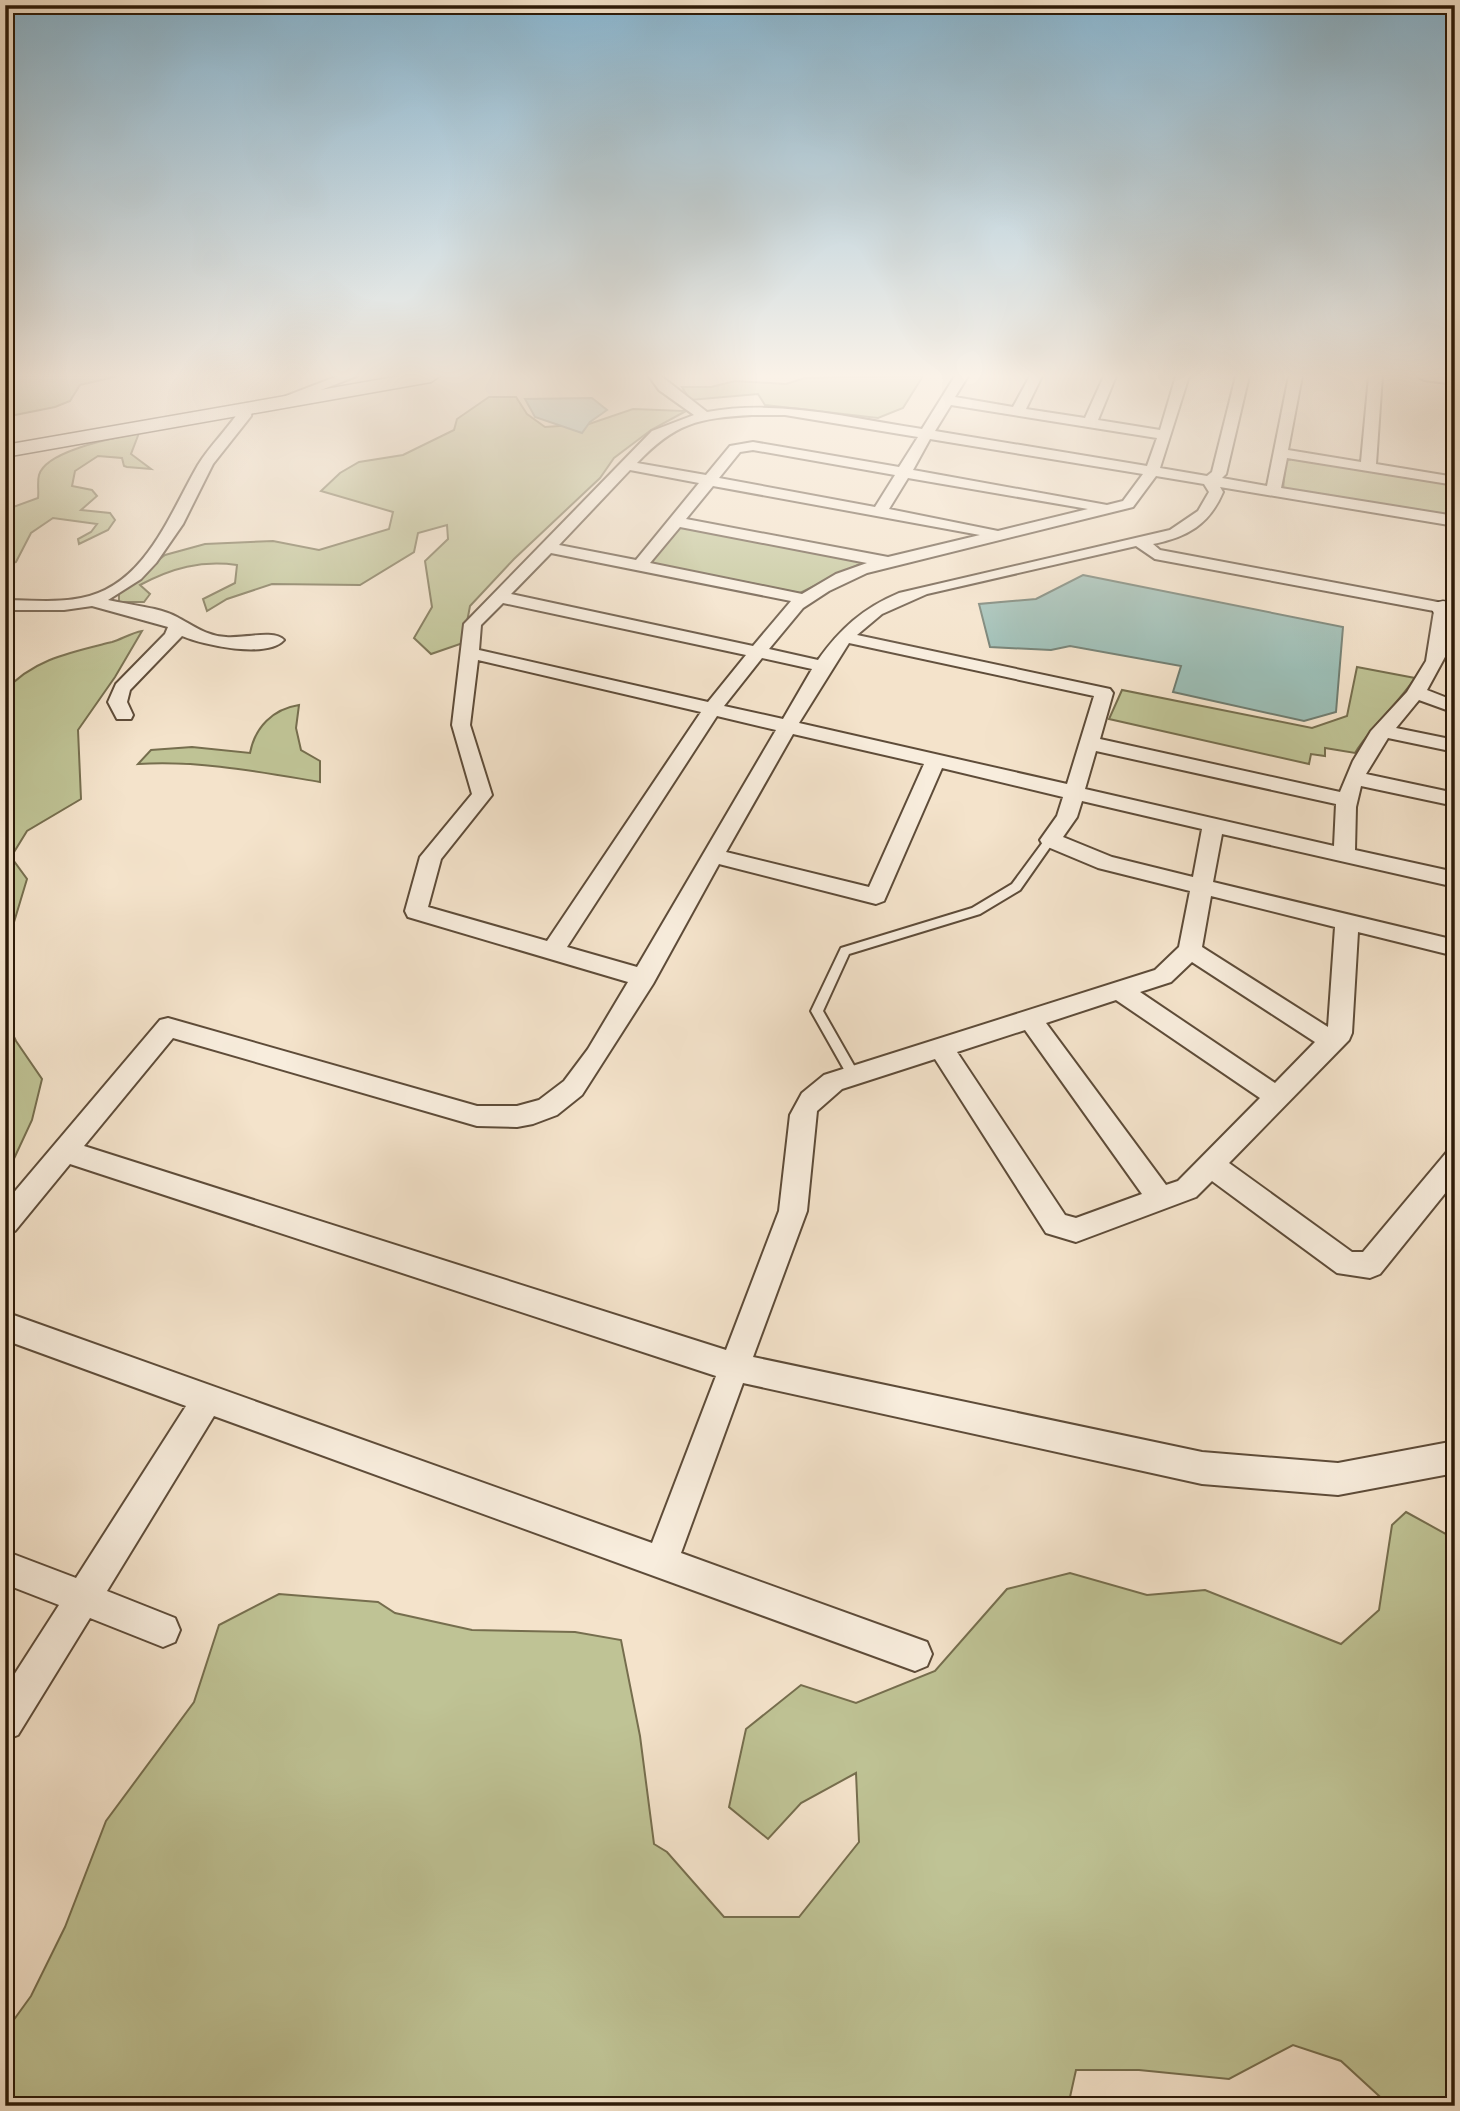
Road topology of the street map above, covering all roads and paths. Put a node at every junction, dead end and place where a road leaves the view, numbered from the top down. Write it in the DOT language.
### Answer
graph roads {
  1 [pos="202,475"];
  2 [pos="616,475"];
  3 [pos="674,475"];
  4 [pos="713,475"];
  5 [pos="902,475"];
  6 [pos="917,475"];
  7 [pos="1151,475"];
  8 [pos="1173,475"];
  9 [pos="1206,475"];
  10 [pos="1218,475"];
  11 [pos="1277,475"];
  12 [pos="1415,475"];
  13 [pos="708,481"];
  14 [pos="1209,481"];
  15 [pos="1455,481"];
  16 [pos="1273,492"];
  17 [pos="1111,509"];
  18 [pos="880,512"];
  19 [pos="676,521"];
  20 [pos="1455,522"];
  21 [pos="1005,535"];
  22 [pos="1139,541"];
  23 [pos="547,547"];
  24 [pos="887,561"];
  25 [pos="1038,563"];
  26 [pos="640,565"];
  27 [pos="500,597"];
  28 [pos="803,599"];
  29 [pos="96,600"];
  30 [pos="5,605"];
  31 [pos="1449,609"];
  32 [pos="176,625"];
  33 [pos="842,637"];
  34 [pos="275,640"];
  35 [pos="469,653"];
  36 [pos="757,653"];
  37 [pos="1446,660"];
  38 [pos="823,666"];
  39 [pos="1417,693"];
  40 [pos="1455,706"];
  41 [pos="712,709"];
  42 [pos="124,715"];
  43 [pos="789,726"];
  44 [pos="1381,731"];
  45 [pos="1089,743"];
  46 [pos="1455,746"];
  47 [pos="935,761"];
  48 [pos="1356,778"];
  49 [pos="1074,793"];
  50 [pos="1347,800"];
  51 [pos="1455,800"];
  52 [pos="1213,825"];
  53 [pos="1050,840"];
  54 [pos="1345,855"];
  55 [pos="714,856"];
  56 [pos="1455,880"];
  57 [pos="1201,886"];
  58 [pos="1347,921"];
  59 [pos="1455,948"];
  60 [pos="1189,950"];
  61 [pos="552,951"];
  62 [pos="645,978"];
  63 [pos="1119,990"];
  64 [pos="1030,1019"];
  65 [pos="1332,1041"];
  66 [pos="941,1048"];
  67 [pos="853,1076"];
  68 [pos="1277,1097"];
  69 [pos="64,1151"];
  70 [pos="1455,1161"];
  71 [pos="1211,1165"];
  72 [pos="1161,1199"];
  73 [pos="5,1223"];
  74 [pos="5,1326"];
  75 [pos="733,1367"];
  76 [pos="208,1400"];
  77 [pos="1455,1457"];
  78 [pos="661,1562"];
  79 [pos="5,1567"];
  80 [pos="81,1597"];
  81 [pos="163,1630"];
  82 [pos="915,1654"];
  83 [pos="5,1722"];
  1 -- 29 [label="street"];
  2 -- 23 [label="street"];
  3 -- 13 [label="street"];
  4 -- 13 [label="street"];
  5 -- 18 [label="street"];
  6 -- 17 [label="street"];
  7 -- 17 [label="street"];
  8 -- 14 [label="street"];
  9 -- 14 [label="street"];
  10 -- 14 [label="street"];
  11 -- 16 [label="street"];
  12 -- 15 [label="street"];
  13 -- 18 [label="street"];
  13 -- 19 [label="street"];
  14 -- 16 [label="street"];
  14 -- 22 [label="street"];
  16 -- 20 [label="street"];
  17 -- 21 [label="street"];
  18 -- 21 [label="street"];
  19 -- 24 [label="street"];
  19 -- 26 [label="street"];
  21 -- 24 [label="street"];
  21 -- 25 [label="street"];
  22 -- 25 [label="street"];
  22 -- 31 [label="street"];
  23 -- 26 [label="street"];
  23 -- 27 [label="street"];
  24 -- 28 [label="street"];
  25 -- 33 [label="street"];
  26 -- 28 [label="street"];
  27 -- 35 [label="street"];
  27 -- 36 [label="street"];
  28 -- 36 [label="street"];
  29 -- 30 [label="street"];
  29 -- 32 [label="street"];
  31 -- 37 [label="street"];
  32 -- 34 [label="street"];
  32 -- 42 [label="street"];
  33 -- 38 [label="street"];
  33 -- 45 [label="street"];
  35 -- 41 [label="street"];
  35 -- 61 [label="street"];
  36 -- 38 [label="street"];
  36 -- 41 [label="street"];
  37 -- 39 [label="street"];
  38 -- 43 [label="street"];
  39 -- 40 [label="street"];
  39 -- 44 [label="street"];
  41 -- 43 [label="street"];
  41 -- 61 [label="street"];
  43 -- 47 [label="street"];
  43 -- 55 [label="street"];
  44 -- 46 [label="street"];
  44 -- 48 [label="street"];
  45 -- 49 [label="street"];
  45 -- 50 [label="street"];
  47 -- 49 [label="street"];
  47 -- 55 [label="street"];
  48 -- 50 [label="street"];
  48 -- 51 [label="street"];
  49 -- 52 [label="street"];
  49 -- 53 [label="street"];
  50 -- 54 [label="street"];
  52 -- 54 [label="street"];
  52 -- 57 [label="street"];
  53 -- 57 [label="street"];
  53 -- 67 [label="lane"];
  54 -- 56 [label="street"];
  55 -- 62 [label="street"];
  57 -- 58 [label="street"];
  57 -- 60 [label="street"];
  58 -- 59 [label="street"];
  58 -- 65 [label="street"];
  60 -- 63 [label="street"];
  60 -- 65 [label="street"];
  61 -- 62 [label="street"];
  62 -- 69 [label="street"];
  63 -- 64 [label="street"];
  63 -- 68 [label="street"];
  64 -- 66 [label="street"];
  64 -- 72 [label="street"];
  65 -- 68 [label="street"];
  66 -- 67 [label="street"];
  66 -- 72 [label="street"];
  67 -- 75 [label="street"];
  68 -- 71 [label="street"];
  69 -- 73 [label="street"];
  69 -- 75 [label="street"];
  70 -- 71 [label="street"];
  71 -- 72 [label="street"];
  74 -- 76 [label="street"];
  75 -- 77 [label="street"];
  75 -- 78 [label="street"];
  76 -- 78 [label="street"];
  76 -- 80 [label="street"];
  78 -- 82 [label="street"];
  79 -- 80 [label="street"];
  80 -- 81 [label="street"];
  80 -- 83 [label="street"];
}
